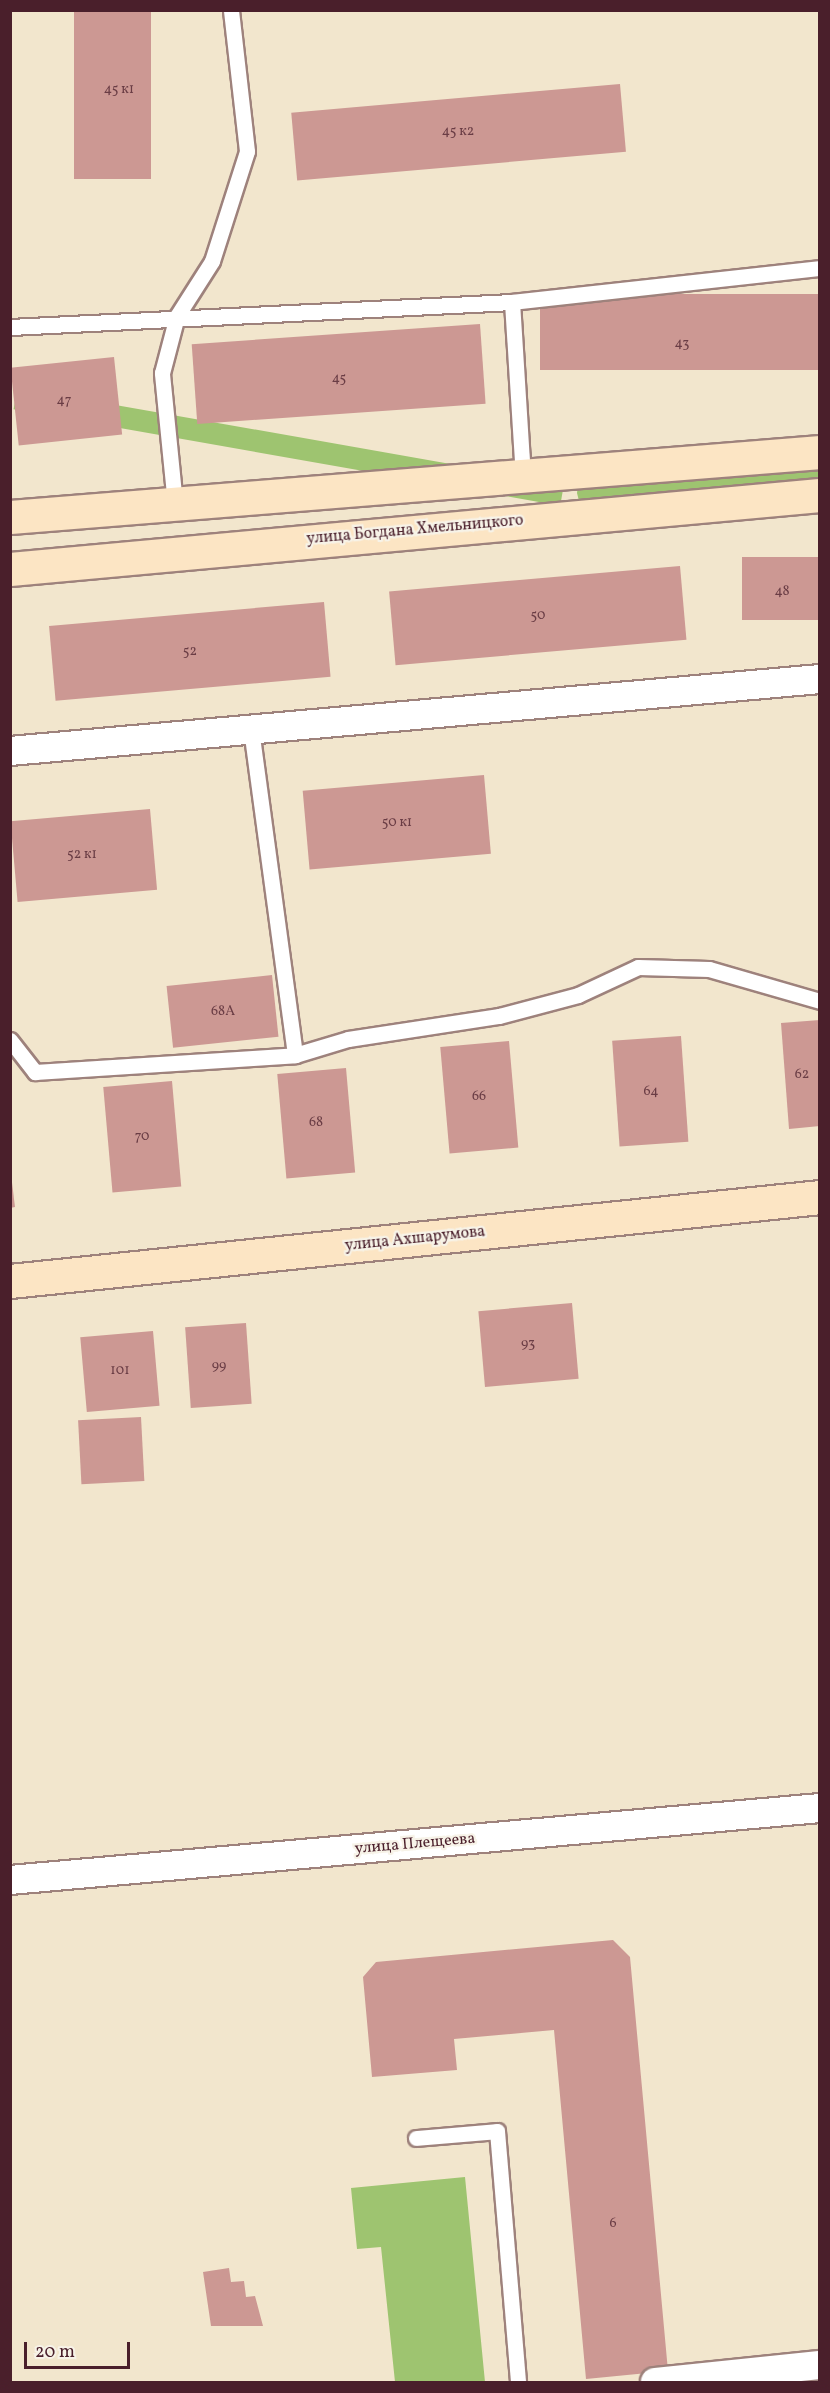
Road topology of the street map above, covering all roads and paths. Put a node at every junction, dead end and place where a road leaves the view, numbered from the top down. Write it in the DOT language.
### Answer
graph roads {
  1 [pos="231,10"];
  2 [pos="819,268"];
  3 [pos="512,303"];
  4 [pos="177,316"];
  5 [pos="10,327"];
  6 [pos="819,452"];
  7 [pos="571,472"];
  8 [pos="523,476"];
  9 [pos="819,495"];
  10 [pos="175,504"];
  11 [pos="573,515"];
  12 [pos="10,517"];
  13 [pos="10,569"];
  14 [pos="819,679"];
  15 [pos="251,729"];
  16 [pos="10,751"];
  17 [pos="819,1001"];
  18 [pos="10,1040"];
  19 [pos="295,1055"];
  20 [pos="819,1197"];
  21 [pos="10,1281"];
  22 [pos="819,1809"];
  23 [pos="10,1880"];
  24 [pos="416,2138"];
  25 [pos="819,2365"];
  26 [pos="518,2382"];
  27 [pos="654,2382"];
  1 -- 4 [label="lane"];
  2 -- 3 [label="lane"];
  3 -- 4 [label="lane"];
  3 -- 8 [label="lane"];
  4 -- 5 [label="lane"];
  4 -- 10 [label="lane"];
  6 -- 7 [label="main road"];
  7 -- 8 [label="main road"];
  7 -- 11 [label="main road"];
  8 -- 10 [label="main road"];
  9 -- 11 [label="main road, улица Богдана Хмельницкого"];
  10 -- 12 [label="main road"];
  11 -- 13 [label="main road, улица Богдана Хмельницкого"];
  14 -- 15 [label="street"];
  15 -- 16 [label="street"];
  15 -- 19 [label="lane"];
  17 -- 19 [label="lane"];
  18 -- 19 [label="lane"];
  20 -- 21 [label="main road, улица Ахшарумова"];
  22 -- 23 [label="street, улица Плещеева"];
  24 -- 26 [label="lane"];
  25 -- 27 [label="street"];
}
